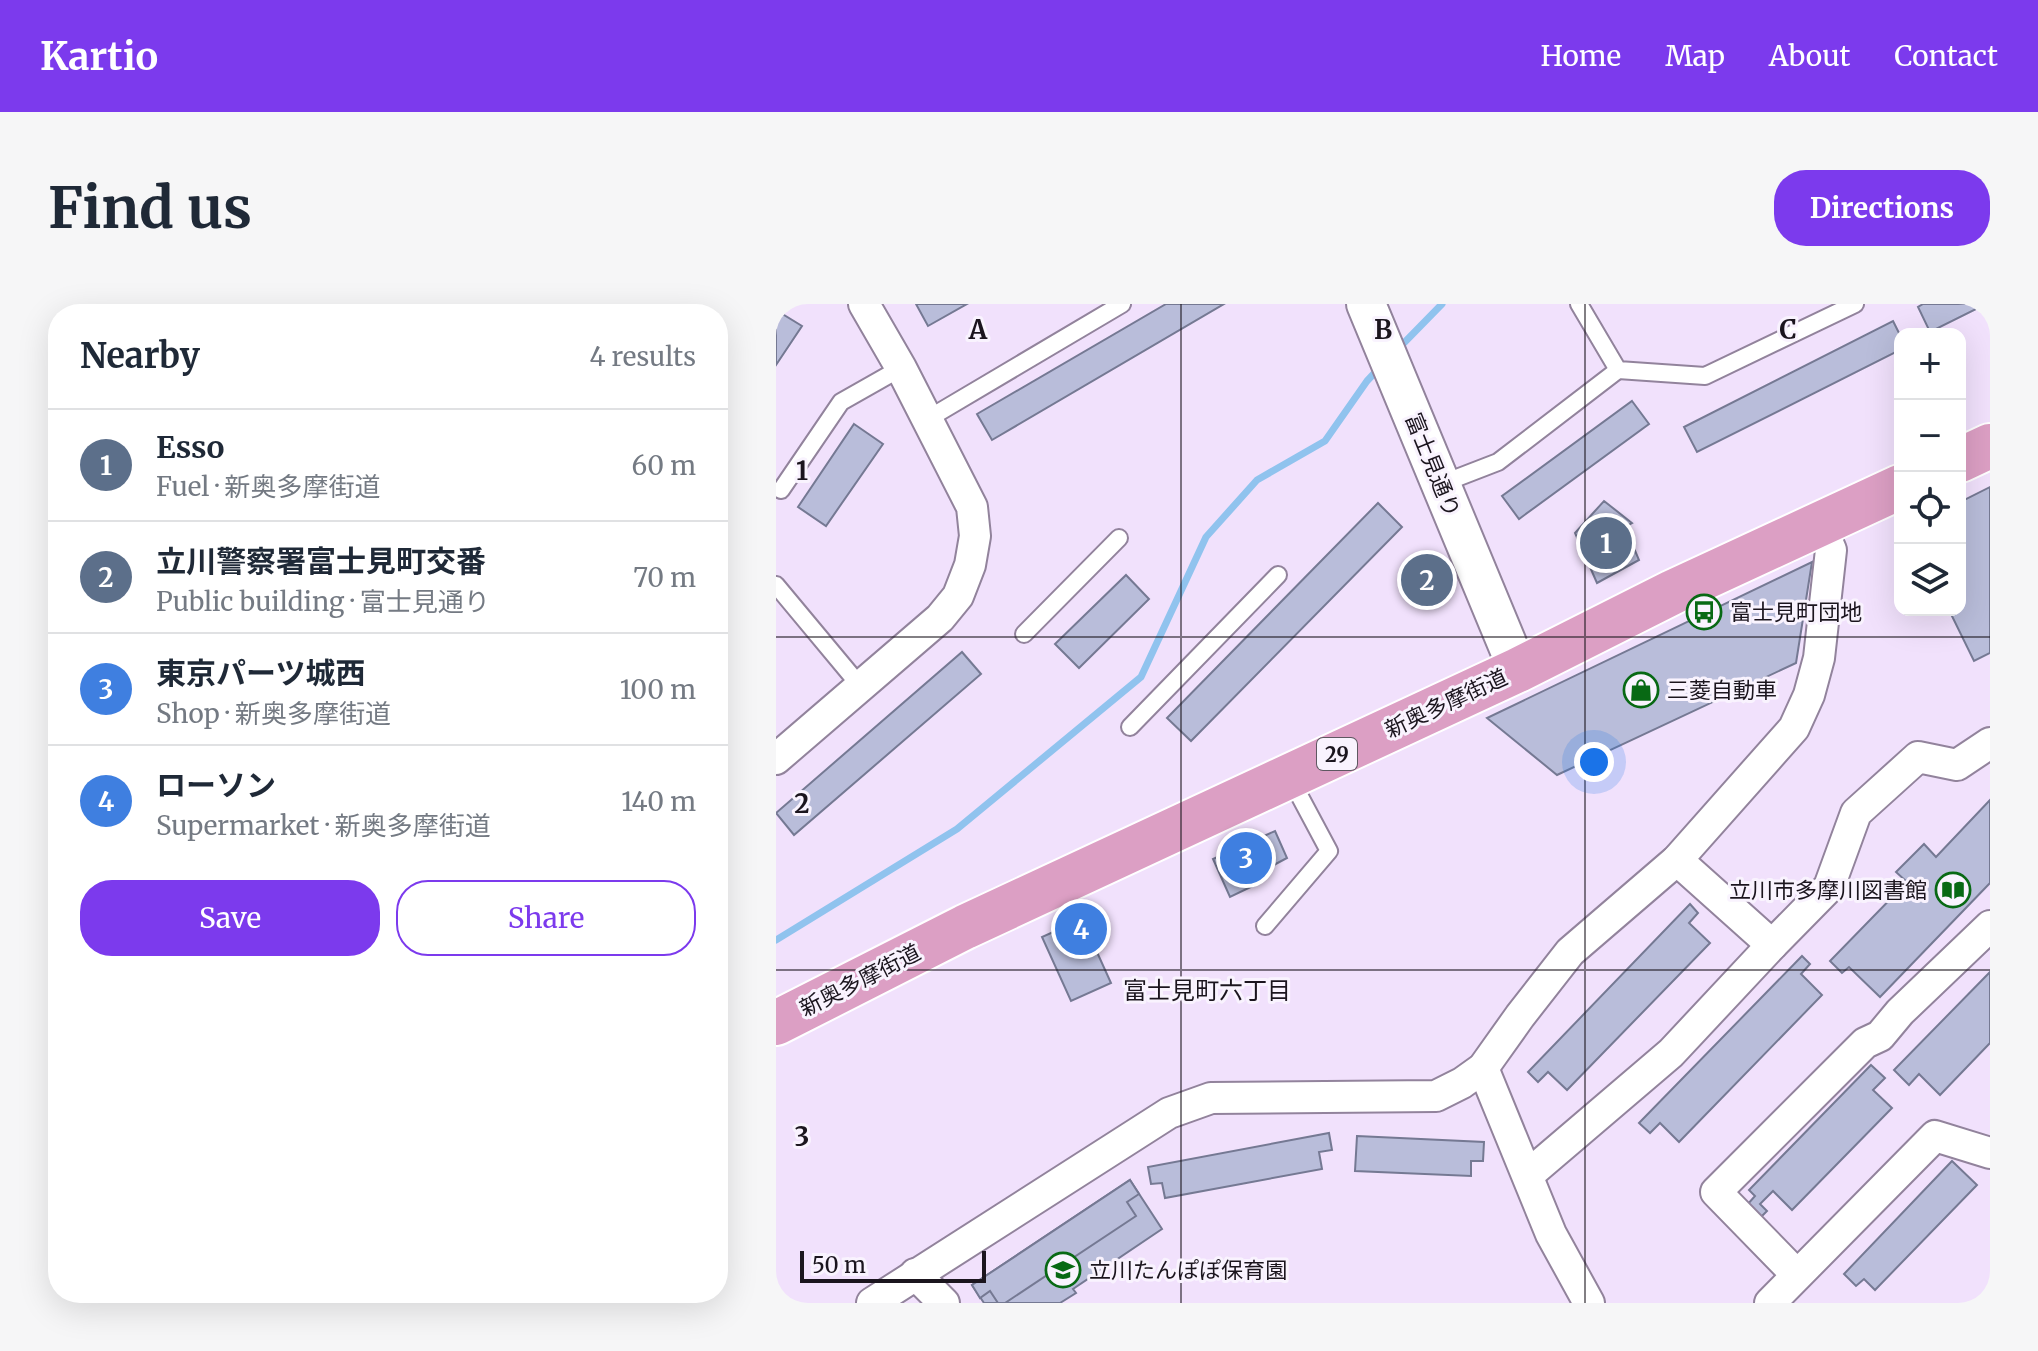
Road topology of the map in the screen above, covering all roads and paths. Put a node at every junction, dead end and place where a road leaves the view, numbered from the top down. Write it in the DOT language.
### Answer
graph roads {
  1 [pos="864,304"];
  2 [pos="1122,304"];
  3 [pos="1366,304"];
  4 [pos="1579,304"];
  5 [pos="1855,304"];
  6 [pos="901,368"];
  7 [pos="1618,370"];
  8 [pos="926,420"];
  9 [pos="1990,446"];
  10 [pos="1966,457"];
  11 [pos="1441,484"];
  12 [pos="781,490"];
  13 [pos="1894,490"];
  14 [pos="1820,524"];
  15 [pos="1119,538"];
  16 [pos="1278,575"];
  17 [pos="776,585"];
  18 [pos="1024,634"];
  19 [pos="1518,670"];
  20 [pos="861,687"];
  21 [pos="1130,727"];
  22 [pos="1990,743"];
  23 [pos="776,759"];
  24 [pos="1289,776"];
  25 [pos="1677,860"];
  26 [pos="1265,926"];
  27 [pos="1990,926"];
  28 [pos="1772,945"];
  29 [pos="776,1023"];
  30 [pos="1483,1068"];
  31 [pos="1990,1153"];
  32 [pos="1528,1175"];
  33 [pos="915,1274"];
  34 [pos="1797,1275"];
  35 [pos="872,1303"];
  36 [pos="944,1303"];
  37 [pos="1589,1303"];
  38 [pos="1770,1303"];
  1 -- 6 [label="street"];
  2 -- 8 [label="lane"];
  3 -- 11 [label="street, 富士見通り"];
  4 -- 7 [label="lane"];
  5 -- 7 [label="lane"];
  6 -- 8 [label="street"];
  6 -- 12 [label="lane"];
  7 -- 11 [label="lane"];
  8 -- 20 [label="street"];
  9 -- 10 [label="main road"];
  11 -- 19 [label="street, 富士見通り"];
  13 -- 14 [label="main road, 新奥多摩街道 / 29"];
  14 -- 19 [label="main road, 新奥多摩街道 / 29"];
  14 -- 25 [label="street"];
  15 -- 18 [label="lane"];
  16 -- 21 [label="lane"];
  17 -- 20 [label="lane"];
  19 -- 24 [label="main road, 新奥多摩街道 / 29"];
  20 -- 23 [label="street"];
  22 -- 28 [label="street"];
  24 -- 26 [label="lane"];
  24 -- 29 [label="main road, 新奥多摩街道 / 29"];
  25 -- 28 [label="street"];
  25 -- 30 [label="street"];
  27 -- 34 [label="street"];
  28 -- 32 [label="street"];
  30 -- 32 [label="street"];
  30 -- 33 [label="street"];
  31 -- 34 [label="street"];
  32 -- 37 [label="street"];
  33 -- 35 [label="street"];
  33 -- 36 [label="street"];
  34 -- 38 [label="street"];
}
